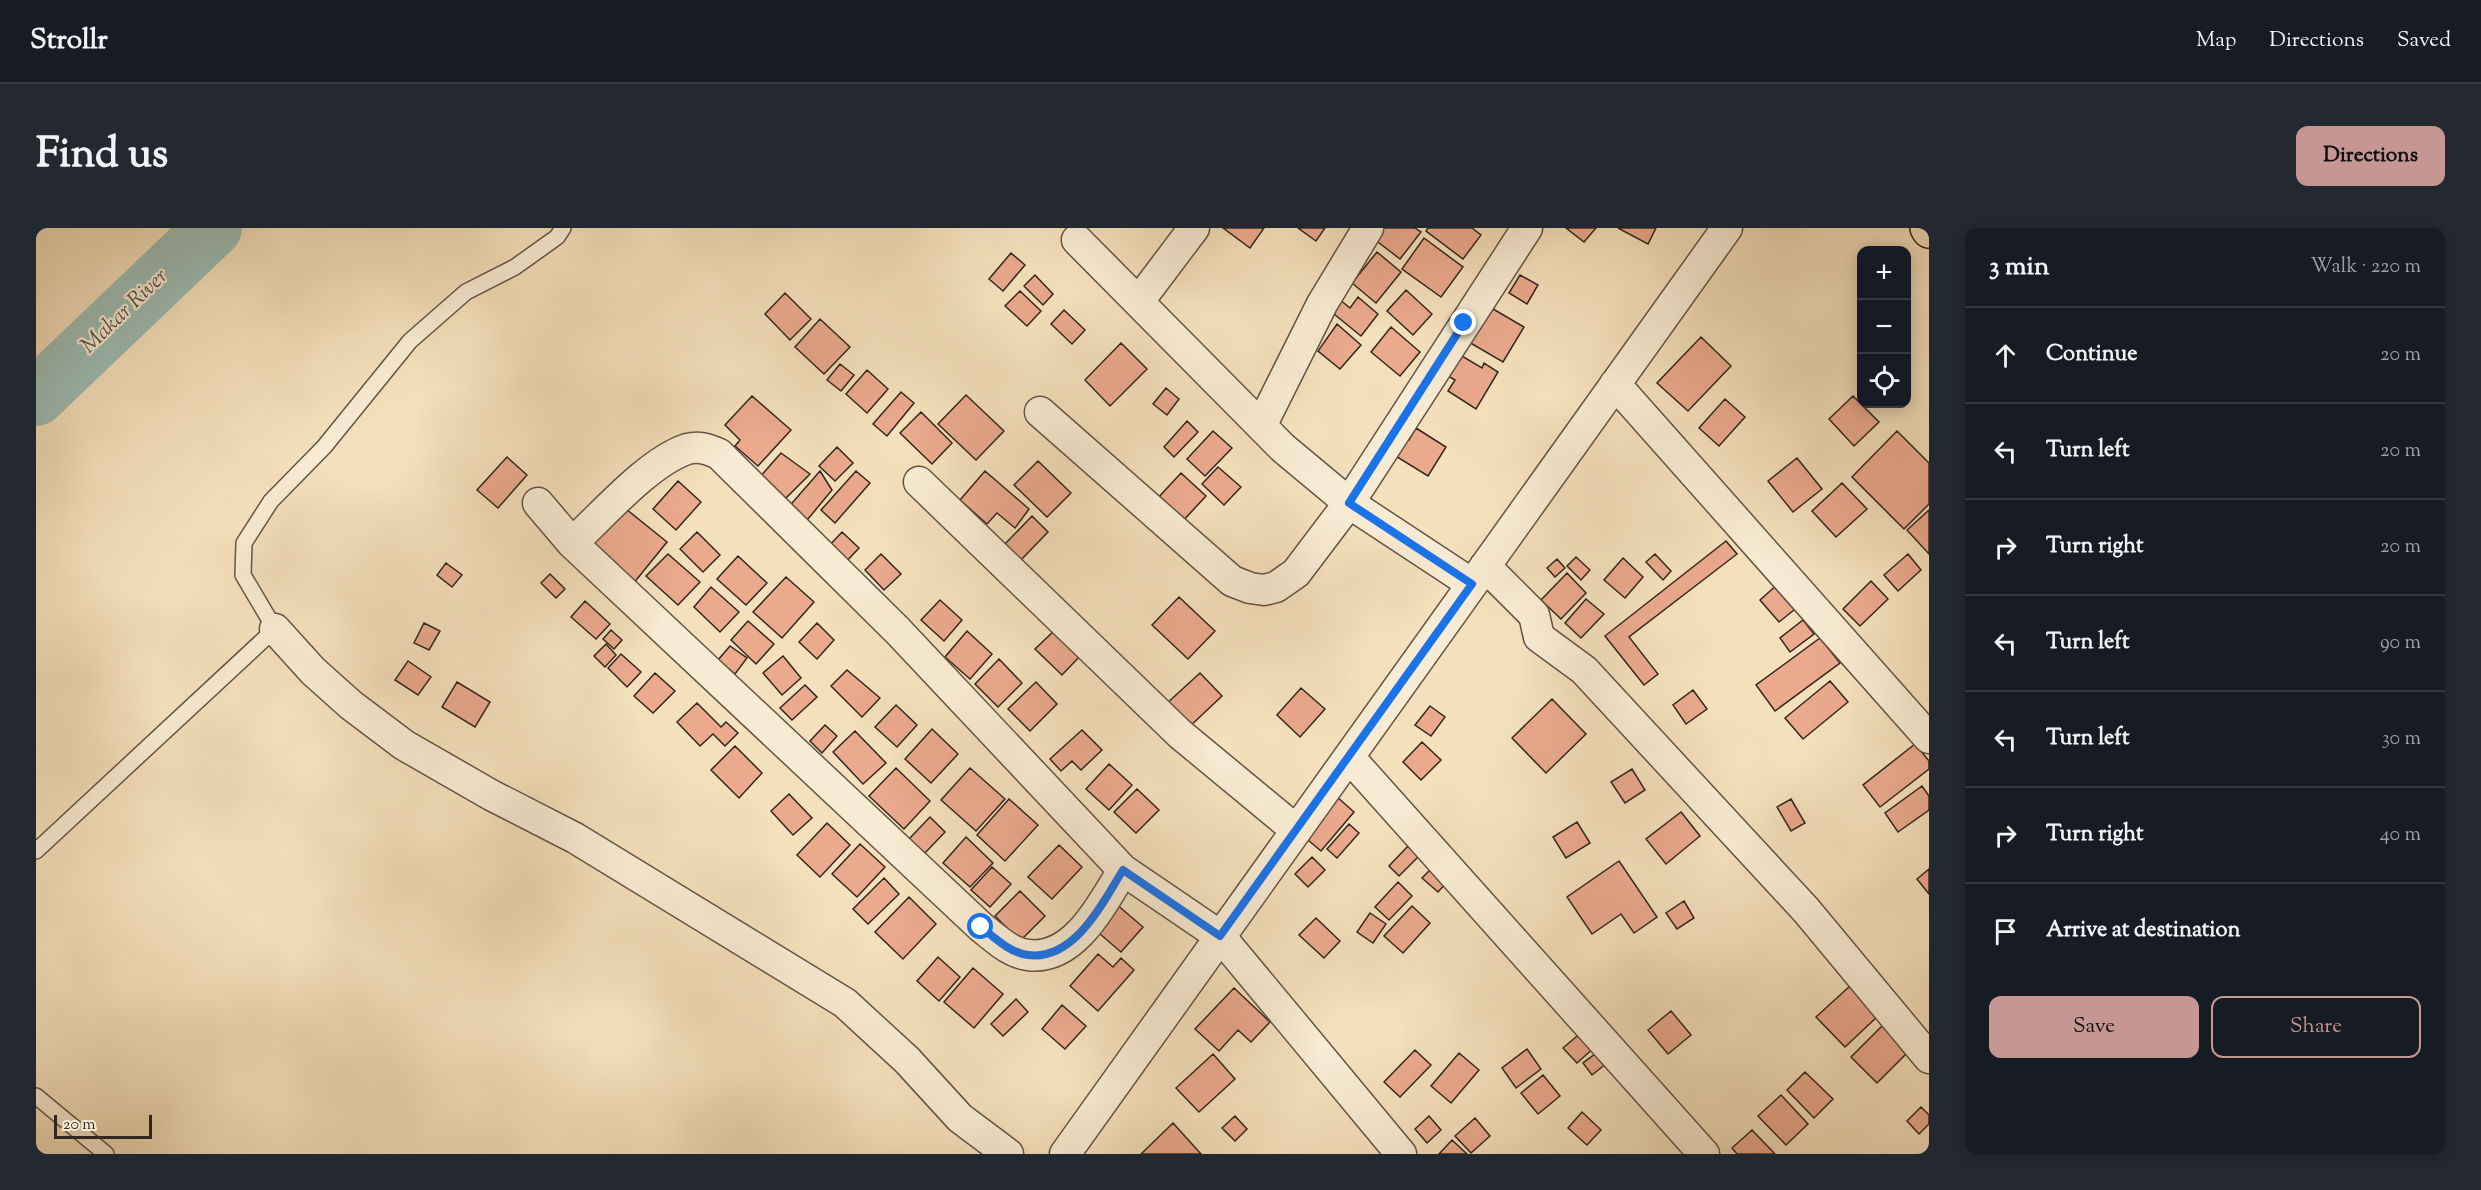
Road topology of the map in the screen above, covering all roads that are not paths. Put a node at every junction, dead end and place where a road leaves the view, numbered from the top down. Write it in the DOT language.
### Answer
graph roads {
  1 [pos="563,228"];
  2 [pos="1194,228"];
  3 [pos="1368,228"];
  4 [pos="1527,228"];
  5 [pos="1727,228"];
  6 [pos="1077,240"];
  7 [pos="1139,301"];
  8 [pos="1616,384"];
  9 [pos="1040,412"];
  10 [pos="1261,426"];
  11 [pos="919,482"];
  12 [pos="538,502"];
  13 [pos="1349,503"];
  14 [pos="572,543"];
  15 [pos="1479,575"];
  16 [pos="275,629"];
  17 [pos="1929,738"];
  18 [pos="1349,756"];
  19 [pos="1296,830"];
  20 [pos="36,851"];
  21 [pos="1123,870"];
  22 [pos="1220,936"];
  23 [pos="1929,1058"];
  24 [pos="36,1096"];
  25 [pos="1072,1151"];
  26 [pos="106,1154"];
  27 [pos="1008,1154"];
  28 [pos="1401,1154"];
  29 [pos="1704,1154"];
  1 -- 16 [label="lane"];
  2 -- 7 [label="street"];
  3 -- 10 [label="street"];
  4 -- 13 [label="street"];
  5 -- 8 [label="street"];
  6 -- 7 [label="street"];
  7 -- 10 [label="street"];
  8 -- 15 [label="street"];
  8 -- 17 [label="street"];
  9 -- 13 [label="street"];
  10 -- 13 [label="street"];
  11 -- 19 [label="street"];
  12 -- 14 [label="street"];
  13 -- 15 [label="street"];
  14 -- 21 [label="street"];
  14 -- 21 [label="street"];
  15 -- 18 [label="street"];
  15 -- 23 [label="street"];
  16 -- 20 [label="lane"];
  16 -- 27 [label="street"];
  18 -- 19 [label="street"];
  18 -- 29 [label="street"];
  19 -- 22 [label="street"];
  21 -- 22 [label="street"];
  22 -- 25 [label="street"];
  22 -- 28 [label="street"];
  24 -- 26 [label="lane"];
}
